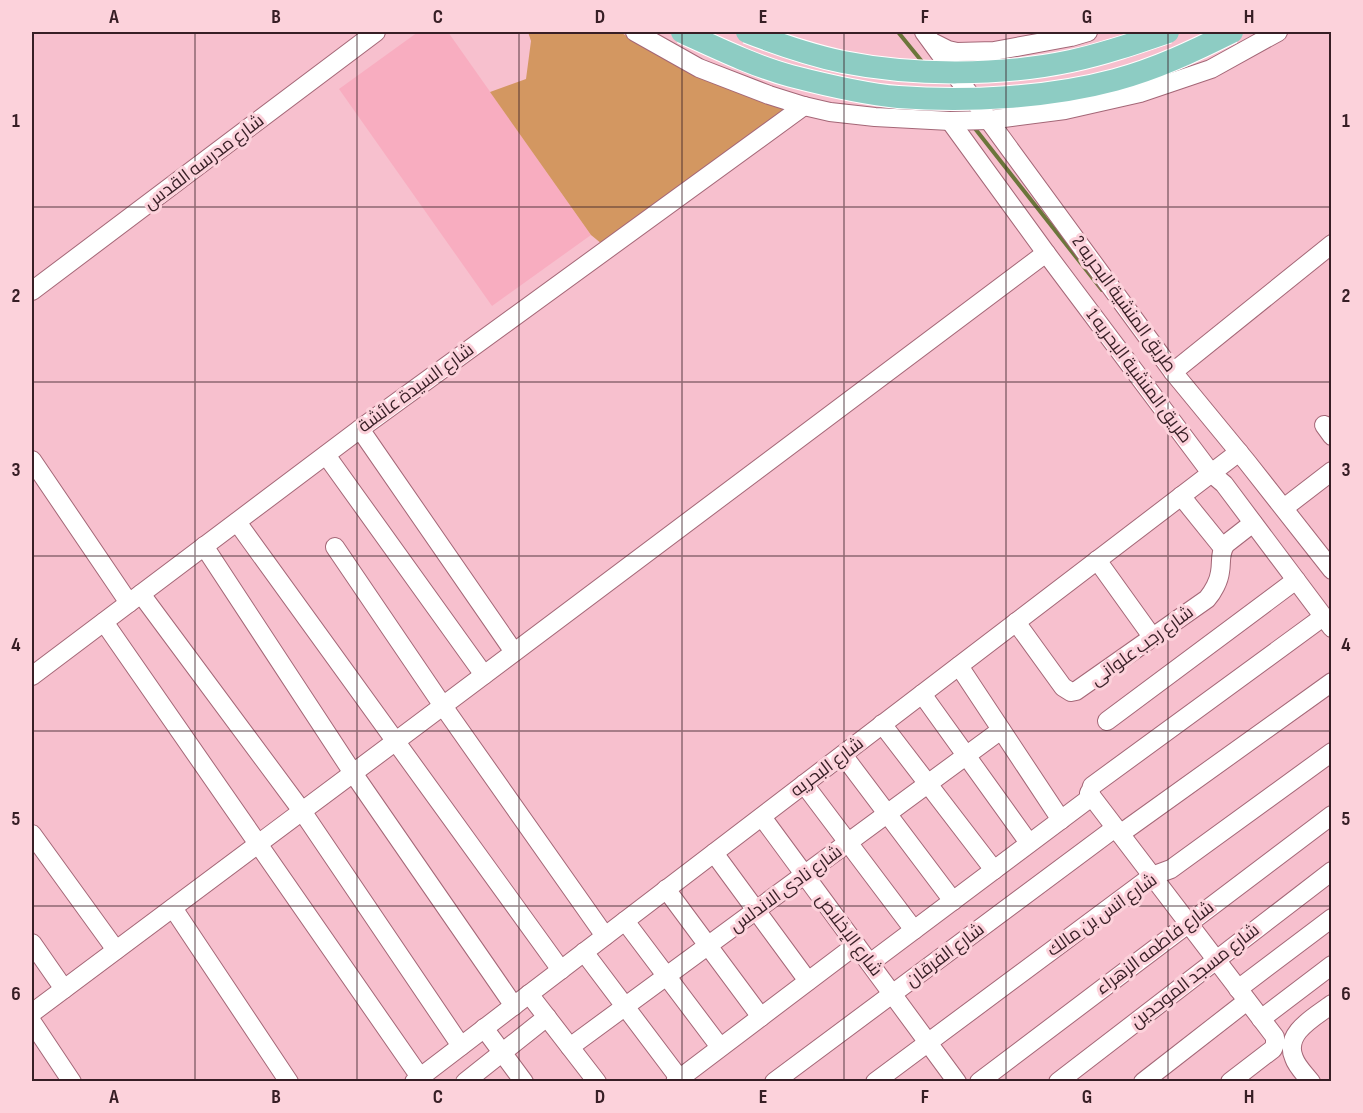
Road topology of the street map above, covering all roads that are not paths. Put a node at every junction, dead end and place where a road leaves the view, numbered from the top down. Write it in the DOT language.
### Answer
graph roads {
  1 [pos="376,32"];
  2 [pos="635,32"];
  3 [pos="682,32"];
  4 [pos="709,32"];
  5 [pos="747,32"];
  6 [pos="1088,32"];
  7 [pos="1168,32"];
  8 [pos="1232,32"];
  9 [pos="1278,32"];
  10 [pos="928,36"];
  11 [pos="699,68"];
  12 [pos="804,106"];
  13 [pos="989,120"];
  14 [pos="950,121"];
  15 [pos="1332,244"];
  16 [pos="1046,253"];
  17 [pos="32,291"];
  18 [pos="1173,372"];
  19 [pos="360,429"];
  20 [pos="1239,452"];
  21 [pos="326,455"];
  22 [pos="32,460"];
  23 [pos="1332,471"];
  24 [pos="1211,473"];
  25 [pos="1181,496"];
  26 [pos="1284,508"];
  27 [pos="237,522"];
  28 [pos="1253,523"];
  29 [pos="204,546"];
  30 [pos="335,547"];
  31 [pos="1223,548"];
  32 [pos="1097,561"];
  33 [pos="1332,570"];
  34 [pos="1296,580"];
  35 [pos="135,599"];
  36 [pos="104,622"];
  37 [pos="1016,622"];
  38 [pos="1327,622"];
  39 [pos="1152,638"];
  40 [pos="514,652"];
  41 [pos="959,666"];
  42 [pos="484,675"];
  43 [pos="32,676"];
  44 [pos="1332,682"];
  45 [pos="922,694"];
  46 [pos="443,706"];
  47 [pos="1107,721"];
  48 [pos="882,724"];
  49 [pos="1001,730"];
  50 [pos="396,741"];
  51 [pos="1332,752"];
  52 [pos="843,755"];
  53 [pos="966,755"];
  54 [pos="353,773"];
  55 [pos="804,784"];
  56 [pos="928,784"];
  57 [pos="1089,793"];
  58 [pos="302,811"];
  59 [pos="887,814"];
  60 [pos="1332,815"];
  61 [pos="762,817"];
  62 [pos="1060,820"];
  63 [pos="1118,831"];
  64 [pos="32,834"];
  65 [pos="848,842"];
  66 [pos="1029,843"];
  67 [pos="259,844"];
  68 [pos="714,853"];
  69 [pos="994,870"];
  70 [pos="1332,870"];
  71 [pos="804,875"];
  72 [pos="1152,876"];
  73 [pos="666,889"];
  74 [pos="953,901"];
  75 [pos="174,908"];
  76 [pos="756,910"];
  77 [pos="1332,918"];
  78 [pos="625,921"];
  79 [pos="1188,924"];
  80 [pos="914,930"];
  81 [pos="605,936"];
  82 [pos="32,943"];
  83 [pos="856,945"];
  84 [pos="708,946"];
  85 [pos="116,950"];
  86 [pos="584,952"];
  87 [pos="1216,960"];
  88 [pos="870,963"];
  89 [pos="1332,965"];
  90 [pos="561,970"];
  91 [pos="667,976"];
  92 [pos="808,981"];
  93 [pos="64,989"];
  94 [pos="892,993"];
  95 [pos="529,994"];
  96 [pos="1243,995"];
  97 [pos="1332,1004"];
  98 [pos="514,1006"];
  99 [pos="625,1007"];
  100 [pos="32,1013"];
  101 [pos="547,1017"];
  102 [pos="761,1017"];
  103 [pos="1261,1019"];
  104 [pos="32,1022"];
  105 [pos="484,1028"];
  106 [pos="928,1042"];
  107 [pos="461,1046"];
  108 [pos="570,1047"];
  109 [pos="720,1047"];
  110 [pos="502,1052"];
  111 [pos="417,1079"];
  112 [pos="677,1080"];
  113 [pos="465,1081"];
  114 [pos="72,1082"];
  115 [pos="289,1082"];
  116 [pos="524,1082"];
  117 [pos="597,1082"];
  118 [pos="774,1082"];
  119 [pos="875,1082"];
  120 [pos="957,1082"];
  121 [pos="979,1082"];
  122 [pos="1058,1082"];
  123 [pos="1143,1082"];
  124 [pos="1230,1082"];
  125 [pos="1311,1082"];
  1 -- 17 [label="street, شارع مدرسه القدس"];
  2 -- 11 [label="street"];
  3 -- 8 [label="main road, bridge"];
  4 -- 11 [label="street"];
  5 -- 7 [label="main road, bridge"];
  6 -- 10 [label="street"];
  9 -- 13 [label="street"];
  10 -- 13 [label="street, طريق المنشية البحريه 2"];
  11 -- 12 [label="street"];
  12 -- 14 [label="street"];
  12 -- 19 [label="street, شارع السيدة عائشة"];
  13 -- 14 [label="street"];
  13 -- 18 [label="street, طريق المنشية البحريه 2"];
  14 -- 16 [label="street, طريق المنشية البحريه 1"];
  15 -- 18 [label="street"];
  16 -- 24 [label="street, طريق المنشية البحريه 1"];
  16 -- 40 [label="street"];
  18 -- 20 [label="street, طريق المنشية البحريه 2"];
  19 -- 21 [label="street, شارع السيدة عائشة"];
  19 -- 40 [label="street"];
  20 -- 24 [label="street, شارع البحريه"];
  20 -- 26 [label="street, طريق المنشية البحريه 2"];
  21 -- 27 [label="street, شارع السيدة عائشة"];
  21 -- 42 [label="street"];
  22 -- 35 [label="street"];
  23 -- 26 [label="street"];
  24 -- 25 [label="street, شارع البحريه"];
  24 -- 28 [label="street, طريق المنشية البحريه 1"];
  25 -- 31 [label="street"];
  25 -- 32 [label="street, شارع البحريه"];
  26 -- 33 [label="street, طريق المنشية البحريه 2"];
  27 -- 29 [label="street, شارع السيدة عائشة"];
  27 -- 50 [label="street"];
  28 -- 31 [label="street"];
  28 -- 34 [label="street, طريق المنشية البحريه 1"];
  29 -- 35 [label="street, شارع السيدة عائشة"];
  29 -- 54 [label="street"];
  30 -- 46 [label="street"];
  31 -- 39 [label="street, شارع رجب علوانى"];
  32 -- 37 [label="street, شارع البحريه"];
  32 -- 39 [label="street"];
  34 -- 38 [label="street, طريق المنشية البحريه 1"];
  34 -- 47 [label="street"];
  35 -- 36 [label="street, شارع السيدة عائشة"];
  35 -- 58 [label="street"];
  36 -- 43 [label="street, شارع السيدة عائشة"];
  36 -- 67 [label="street"];
  37 -- 39 [label="street, شارع رجب علوانى"];
  37 -- 41 [label="street, شارع البحريه"];
  38 -- 57 [label="street"];
  40 -- 42 [label="street"];
  41 -- 45 [label="street, شارع البحريه"];
  41 -- 49 [label="street"];
  42 -- 46 [label="street"];
  44 -- 63 [label="street, شارع الفرقان"];
  45 -- 48 [label="street, شارع البحريه"];
  45 -- 53 [label="street"];
  46 -- 50 [label="street"];
  46 -- 81 [label="street"];
  48 -- 52 [label="street, شارع البحريه"];
  48 -- 56 [label="street"];
  49 -- 53 [label="street, شارع نادى الاندلس"];
  49 -- 62 [label="street"];
  50 -- 54 [label="street"];
  50 -- 90 [label="street"];
  51 -- 72 [label="street, شارع انس بن مالك"];
  52 -- 55 [label="street, شارع البحريه"];
  52 -- 59 [label="street"];
  53 -- 56 [label="street, شارع نادى الاندلس"];
  53 -- 66 [label="street"];
  54 -- 58 [label="street"];
  54 -- 98 [label="street"];
  55 -- 61 [label="street, شارع البحريه"];
  55 -- 65 [label="street"];
  56 -- 59 [label="street, شارع نادى الاندلس"];
  56 -- 69 [label="street"];
  57 -- 62 [label="street"];
  57 -- 63 [label="street"];
  58 -- 67 [label="street"];
  58 -- 107 [label="street"];
  59 -- 65 [label="street, شارع نادى الاندلس"];
  59 -- 74 [label="street"];
  60 -- 79 [label="street, شارع فاطمه الزهراء"];
  61 -- 68 [label="street, شارع البحريه"];
  61 -- 71 [label="street, شارع الإخلاص"];
  62 -- 66 [label="street"];
  63 -- 72 [label="street"];
  63 -- 94 [label="street, شارع الفرقان"];
  64 -- 85 [label="street"];
  65 -- 71 [label="street, شارع نادى الاندلس"];
  65 -- 80 [label="street"];
  66 -- 69 [label="street"];
  67 -- 75 [label="street"];
  67 -- 111 [label="street"];
  68 -- 73 [label="street, شارع البحريه"];
  68 -- 76 [label="street"];
  69 -- 74 [label="street"];
  70 -- 87 [label="street, شارع مسجد الموحدين"];
  71 -- 76 [label="street, شارع نادى الاندلس"];
  71 -- 83 [label="street, شارع الإخلاص"];
  72 -- 79 [label="street"];
  72 -- 106 [label="street, شارع انس بن مالك"];
  73 -- 78 [label="street, شارع البحريه"];
  73 -- 84 [label="street"];
  74 -- 80 [label="street"];
  75 -- 85 [label="street"];
  75 -- 115 [label="street"];
  76 -- 84 [label="street, شارع نادى الاندلس"];
  76 -- 92 [label="street"];
  77 -- 96 [label="street"];
  78 -- 81 [label="street, شارع البحريه"];
  78 -- 91 [label="street"];
  79 -- 87 [label="street"];
  79 -- 121 [label="street, شارع فاطمه الزهراء"];
  80 -- 88 [label="street"];
  81 -- 86 [label="street, شارع البحريه"];
  82 -- 93 [label="street"];
  83 -- 88 [label="street, شارع الإخلاص"];
  83 -- 92 [label="street"];
  84 -- 91 [label="street, شارع نادى الاندلس"];
  84 -- 102 [label="street"];
  85 -- 93 [label="street"];
  86 -- 90 [label="street, شارع البحريه"];
  86 -- 99 [label="street"];
  87 -- 96 [label="street"];
  87 -- 122 [label="street, شارع مسجد الموحدين"];
  88 -- 94 [label="street, شارع الإخلاص"];
  89 -- 103 [label="street"];
  90 -- 95 [label="street, شارع البحريه"];
  91 -- 99 [label="street, شارع نادى الاندلس"];
  91 -- 109 [label="street"];
  92 -- 102 [label="street"];
  93 -- 100 [label="street"];
  94 -- 106 [label="street, شارع الإخلاص"];
  94 -- 118 [label="street, شارع الفرقان"];
  95 -- 98 [label="street, شارع البحريه"];
  95 -- 101 [label="street"];
  96 -- 103 [label="street"];
  96 -- 123 [label="street"];
  97 -- 125 [label="street"];
  98 -- 105 [label="street, شارع البحريه"];
  99 -- 108 [label="street, شارع نادى الاندلس"];
  99 -- 112 [label="street"];
  101 -- 108 [label="street"];
  101 -- 110 [label="street"];
  102 -- 109 [label="street"];
  103 -- 124 [label="street"];
  104 -- 114 [label="street"];
  105 -- 107 [label="street, شارع البحريه"];
  105 -- 110 [label="street"];
  106 -- 119 [label="street, شارع انس بن مالك"];
  106 -- 120 [label="street, شارع الإخلاص"];
  107 -- 111 [label="street, شارع البحريه"];
  108 -- 117 [label="street"];
  109 -- 112 [label="street"];
  110 -- 113 [label="street"];
  110 -- 116 [label="street"];
}
